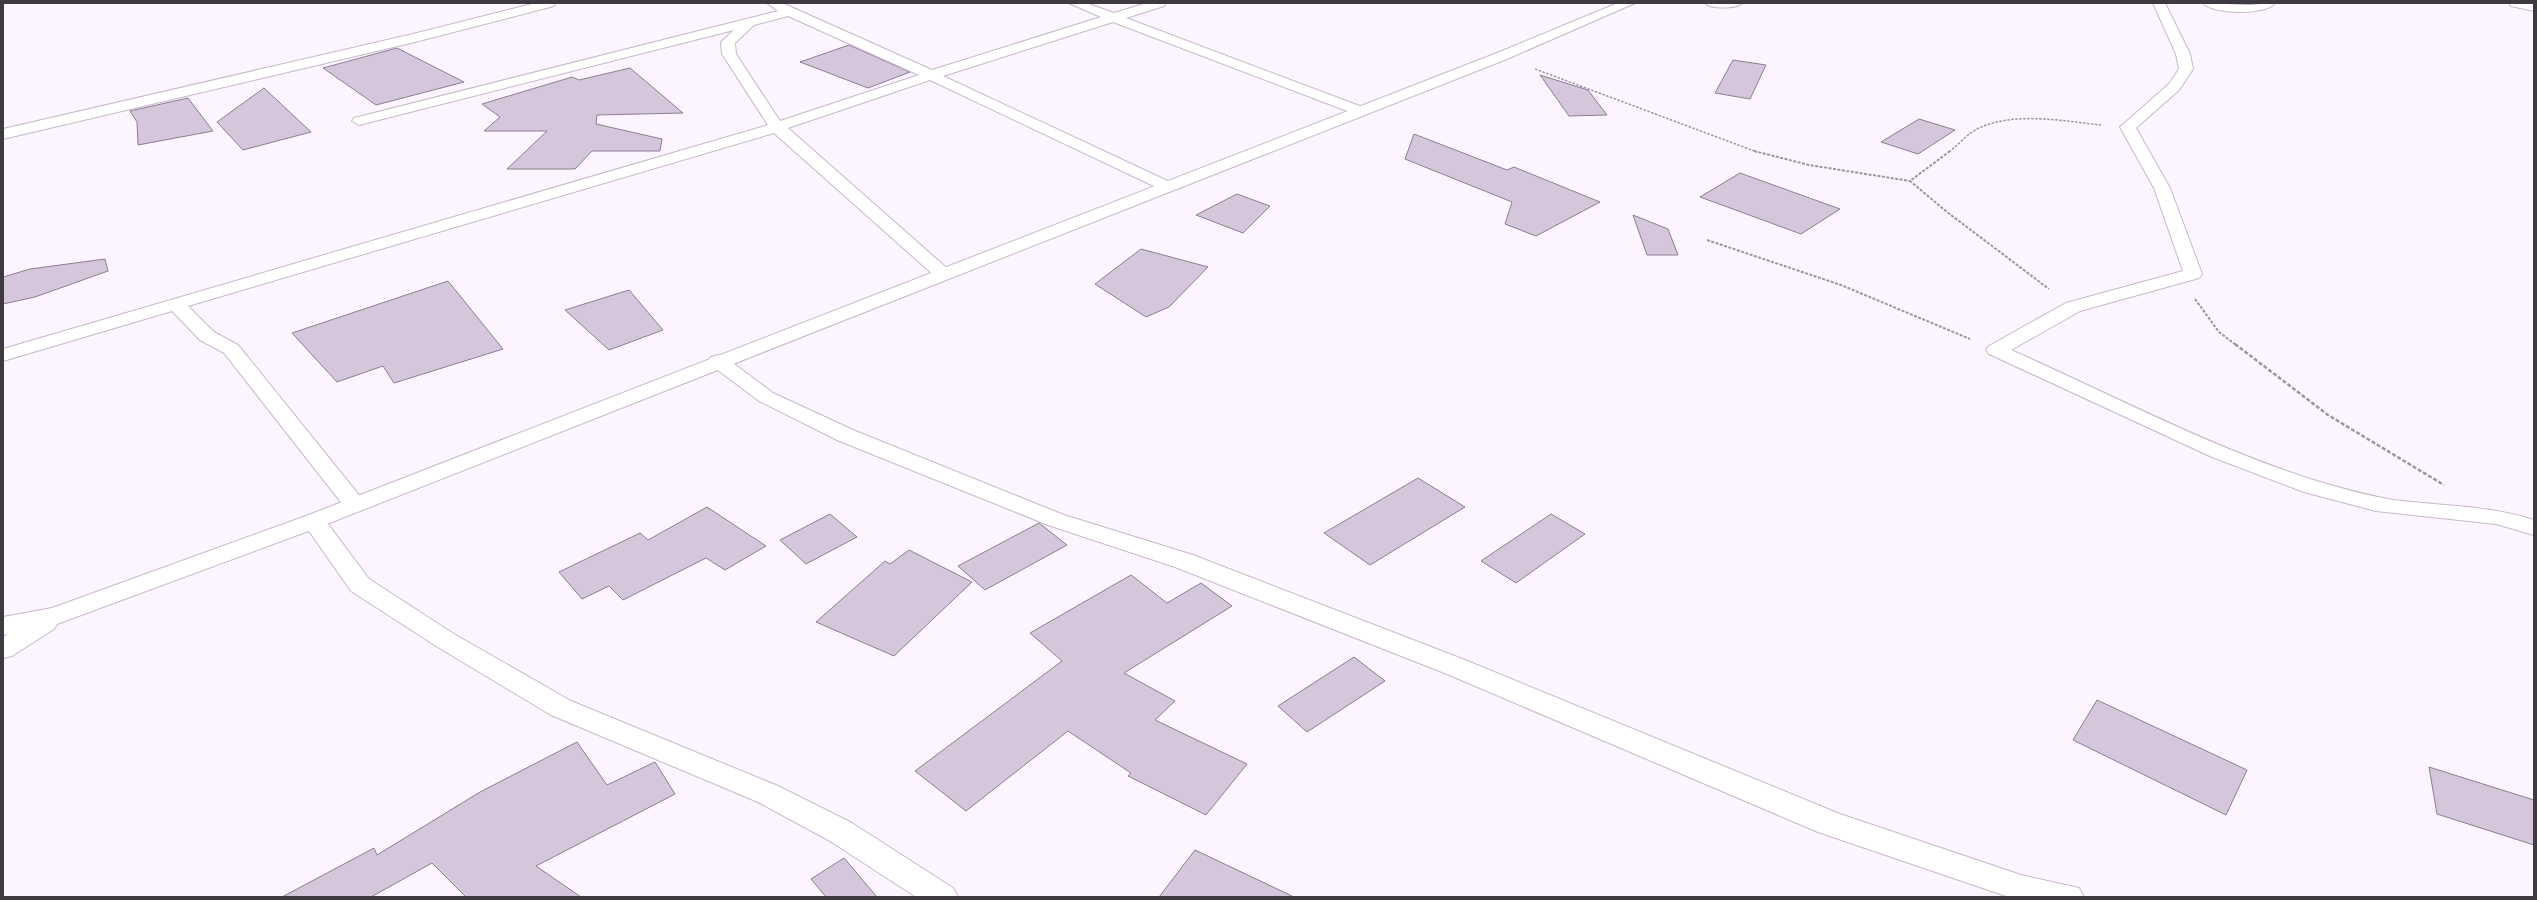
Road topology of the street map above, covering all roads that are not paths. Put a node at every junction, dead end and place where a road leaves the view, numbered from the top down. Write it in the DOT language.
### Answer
graph roads {
  1 [pos="550,3"];
  2 [pos="773,3"];
  3 [pos="1075,3"];
  4 [pos="1160,3"];
  5 [pos="1629,3"];
  6 [pos="1711,3"];
  7 [pos="1736,3"];
  8 [pos="2159,3"];
  9 [pos="2209,3"];
  10 [pos="2269,3"];
  11 [pos="2515,3"];
  12 [pos="2534,7"];
  13 [pos="789,12"];
  14 [pos="1118,18"];
  15 [pos="750,22"];
  16 [pos="931,74"];
  17 [pos="1360,110"];
  18 [pos="359,121"];
  19 [pos="777,127"];
  20 [pos="3,134"];
  21 [pos="1166,186"];
  22 [pos="943,274"];
  23 [pos="174,303"];
  24 [pos="3,354"];
  25 [pos="718,361"];
  26 [pos="355,505"];
  27 [pos="314,521"];
  28 [pos="2534,528"];
  29 [pos="56,616"];
  30 [pos="3,626"];
  31 [pos="3,649"];
  32 [pos="942,897"];
  33 [pos="2068,897"];
  1 -- 20 [label="main road"];
  2 -- 13 [label="main road"];
  3 -- 14 [label="main road"];
  4 -- 14 [label="main road"];
  5 -- 17 [label="main road"];
  6 -- 7 [label="main road"];
  8 -- 28 [label="main road"];
  9 -- 10 [label="main road"];
  11 -- 12 [label="main road"];
  13 -- 15 [label="main road"];
  13 -- 16 [label="main road"];
  14 -- 16 [label="main road"];
  14 -- 17 [label="main road"];
  15 -- 18 [label="main road"];
  15 -- 19 [label="main road"];
  16 -- 19 [label="main road"];
  16 -- 21 [label="main road"];
  17 -- 21 [label="main road"];
  19 -- 22 [label="main road"];
  19 -- 23 [label="main road"];
  21 -- 22 [label="main road"];
  22 -- 25 [label="main road"];
  23 -- 24 [label="main road"];
  23 -- 26 [label="main road"];
  25 -- 26 [label="main road"];
  25 -- 33 [label="main road"];
  26 -- 27 [label="main road"];
  27 -- 29 [label="main road"];
  27 -- 32 [label="main road"];
  29 -- 30 [label="main road"];
  29 -- 31 [label="main road"];
}
